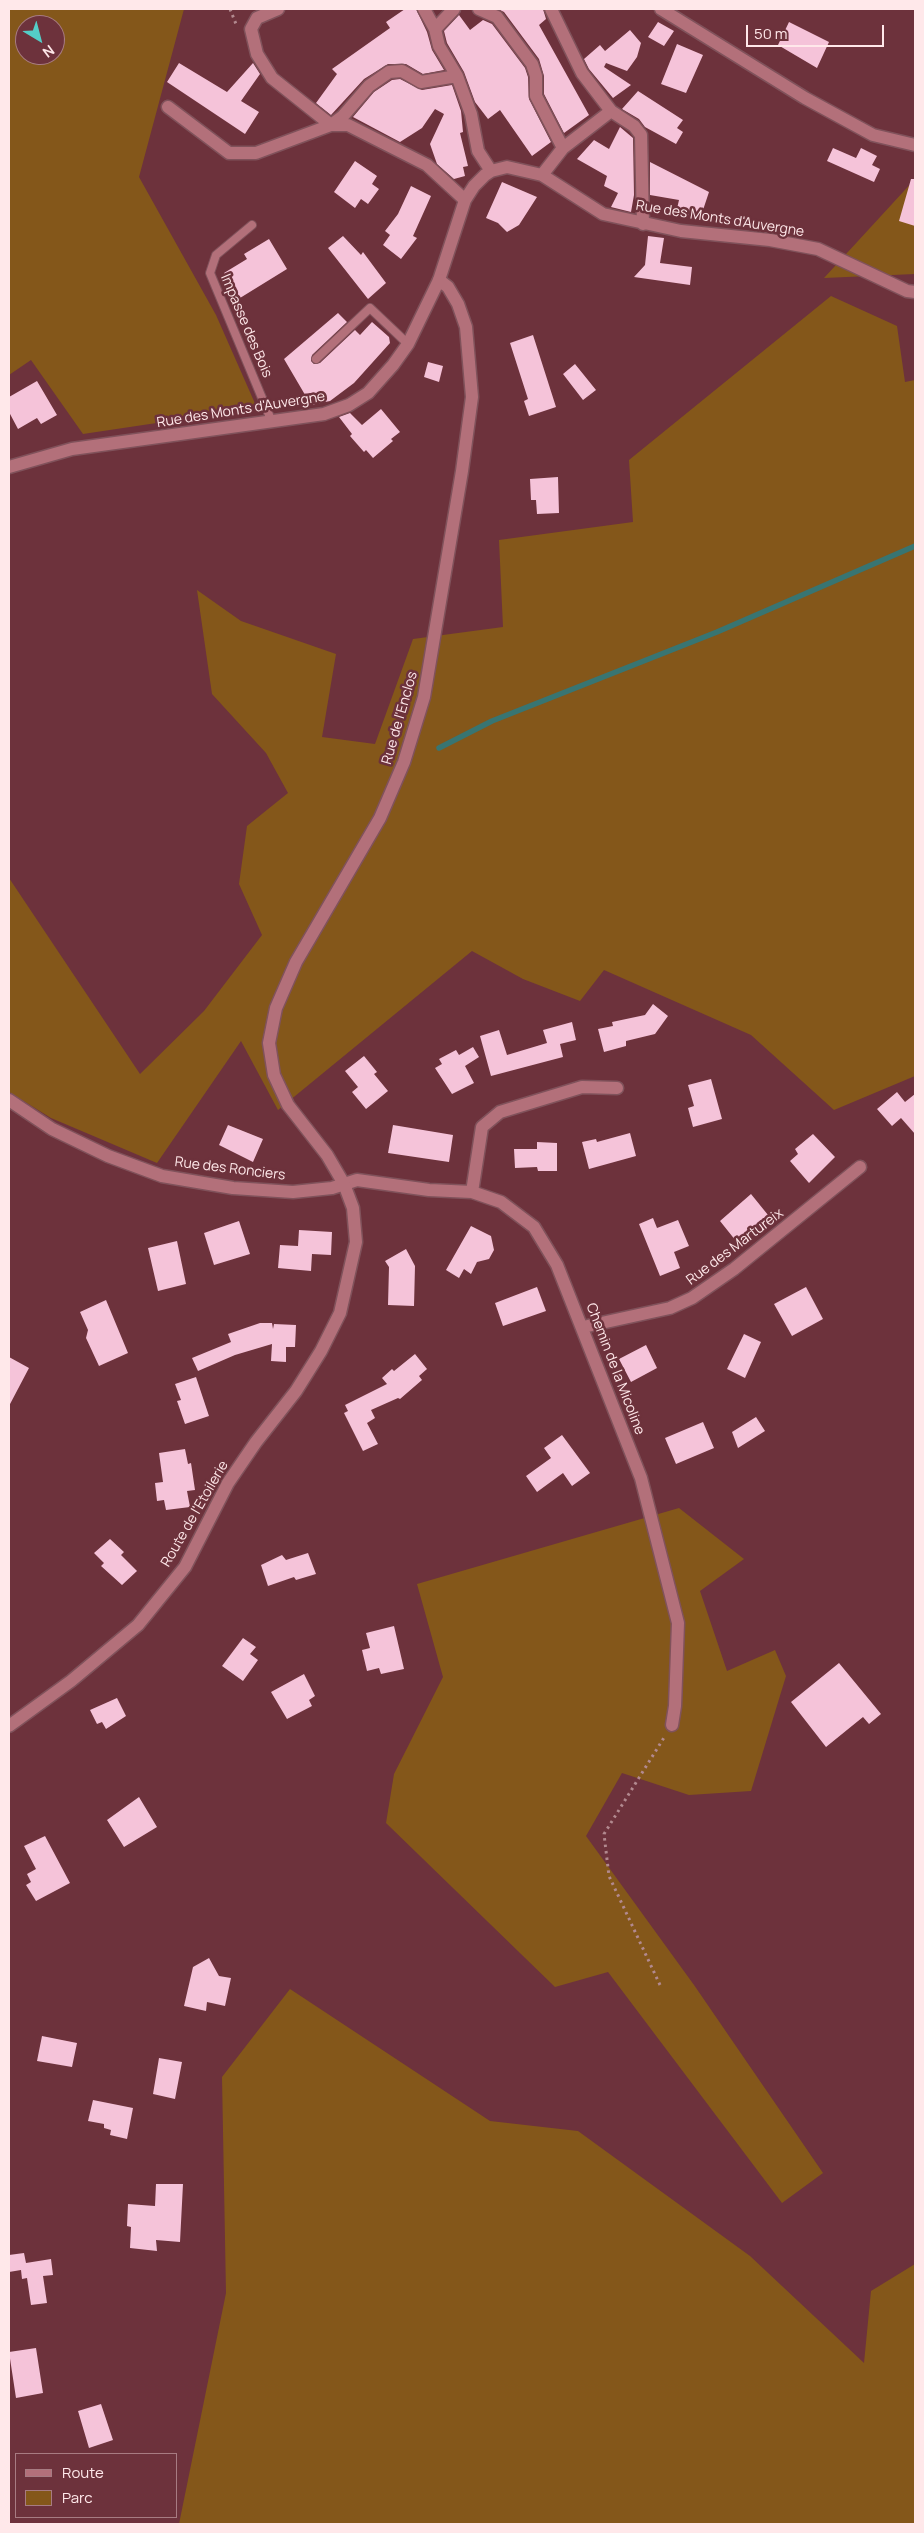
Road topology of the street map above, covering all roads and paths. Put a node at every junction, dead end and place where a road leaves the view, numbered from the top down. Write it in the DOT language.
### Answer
graph roads {
  1 [pos="278,9"];
  2 [pos="424,9"];
  3 [pos="454,9"];
  4 [pos="479,9"];
  5 [pos="551,9"];
  6 [pos="661,9"];
  7 [pos="435,29"];
  8 [pos="457,76"];
  9 [pos="168,107"];
  10 [pos="610,112"];
  11 [pos="331,125"];
  12 [pos="915,145"];
  13 [pos="563,148"];
  14 [pos="491,171"];
  15 [pos="542,175"];
  16 [pos="465,200"];
  17 [pos="643,224"];
  18 [pos="252,225"];
  19 [pos="439,280"];
  20 [pos="915,292"];
  21 [pos="408,344"];
  22 [pos="316,359"];
  23 [pos="272,422"];
  24 [pos="9,467"];
  25 [pos="617,1088"];
  26 [pos="9,1100"];
  27 [pos="860,1167"];
  28 [pos="344,1184"];
  29 [pos="472,1192"];
  30 [pos="583,1327"];
  31 [pos="672,1725"];
  32 [pos="9,1726"];
  33 [pos="660,1985"];
  1 -- 11 [label="street"];
  2 -- 7 [label="street"];
  3 -- 7 [label="street"];
  4 -- 13 [label="street"];
  5 -- 10 [label="street"];
  6 -- 12 [label="street"];
  7 -- 8 [label="street"];
  8 -- 11 [label="street"];
  8 -- 14 [label="street"];
  9 -- 11 [label="street"];
  10 -- 13 [label="street"];
  10 -- 17 [label="street"];
  11 -- 16 [label="street"];
  13 -- 15 [label="street"];
  14 -- 15 [label="street, Rue des Monts d'Auvergne"];
  14 -- 16 [label="street, Rue des Monts d'Auvergne"];
  15 -- 17 [label="street, Rue des Monts d'Auvergne"];
  16 -- 19 [label="street, Rue des Monts d'Auvergne"];
  17 -- 20 [label="street, Rue des Monts d'Auvergne"];
  18 -- 23 [label="lane, Impasse des Bois"];
  19 -- 21 [label="street, Rue des Monts d'Auvergne"];
  19 -- 28 [label="street, Rue de l'Enclos"];
  21 -- 22 [label="lane"];
  21 -- 23 [label="street, Rue des Monts d'Auvergne"];
  23 -- 24 [label="street, Rue des Monts d'Auvergne"];
  25 -- 29 [label="street"];
  26 -- 28 [label="street, Rue des Ronciers"];
  27 -- 30 [label="street, Rue des Martureix"];
  28 -- 29 [label="street, Chemin de la Micoline"];
  28 -- 32 [label="street, Route de l'Etoilerie"];
  29 -- 30 [label="street, Chemin de la Micoline"];
  30 -- 31 [label="street, Chemin de la Micoline"];
  31 -- 33 [label="path"];
}
